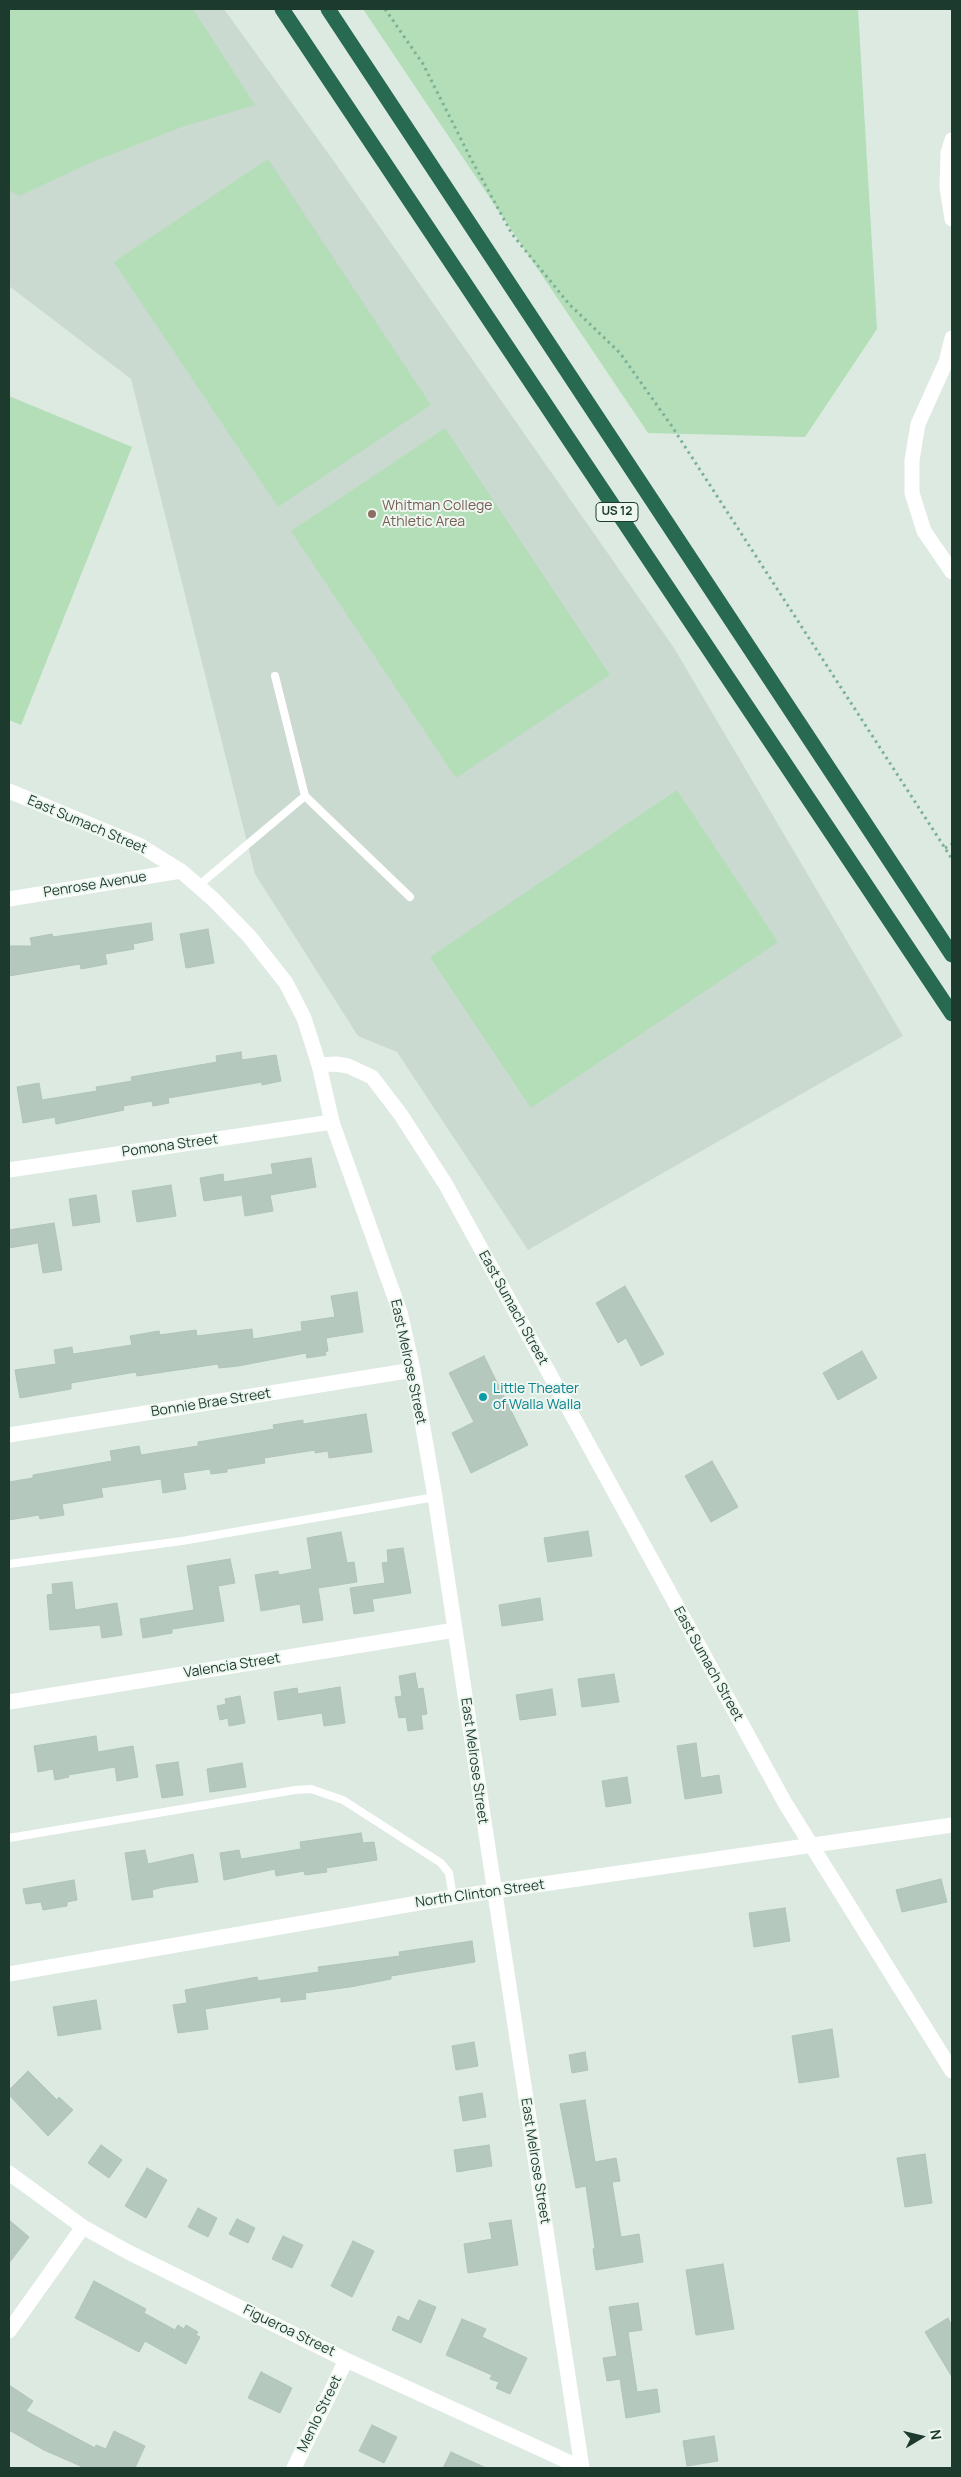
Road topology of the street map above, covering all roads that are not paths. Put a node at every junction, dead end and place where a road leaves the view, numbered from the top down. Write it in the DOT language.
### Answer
graph roads {
  1 [pos="282,9"];
  2 [pos="328,9"];
  3 [pos="952,140"];
  4 [pos="952,219"];
  5 [pos="952,338"];
  6 [pos="952,572"];
  7 [pos="275,676"];
  8 [pos="9,791"];
  9 [pos="306,796"];
  10 [pos="181,871"];
  11 [pos="198,886"];
  12 [pos="410,897"];
  13 [pos="9,899"];
  14 [pos="952,955"];
  15 [pos="952,1014"];
  16 [pos="319,1065"];
  17 [pos="332,1122"];
  18 [pos="9,1170"];
  19 [pos="413,1370"];
  20 [pos="9,1435"];
  21 [pos="435,1497"];
  22 [pos="9,1564"];
  23 [pos="455,1630"];
  24 [pos="9,1702"];
  25 [pos="952,1825"];
  26 [pos="9,1838"];
  27 [pos="813,1846"];
  28 [pos="494,1891"];
  29 [pos="453,1897"];
  30 [pos="9,1974"];
  31 [pos="952,2071"];
  32 [pos="9,2173"];
  33 [pos="83,2228"];
  34 [pos="9,2331"];
  35 [pos="346,2360"];
  36 [pos="294,2468"];
  37 [pos="582,2468"];
  1 -- 15 [label="highway, US 12"];
  2 -- 14 [label="highway, US 12"];
  3 -- 4 [label="street"];
  5 -- 6 [label="street"];
  7 -- 9 [label="lane"];
  8 -- 10 [label="street, East Sumach Street"];
  9 -- 11 [label="lane"];
  9 -- 12 [label="lane"];
  10 -- 11 [label="street, East Sumach Street"];
  10 -- 13 [label="street, Penrose Avenue"];
  11 -- 16 [label="street, East Sumach Street"];
  16 -- 17 [label="street, East Melrose Street"];
  16 -- 27 [label="street, East Sumach Street"];
  17 -- 18 [label="street, Pomona Street"];
  17 -- 19 [label="street, East Melrose Street"];
  19 -- 20 [label="street, Bonnie Brae Street"];
  19 -- 21 [label="street, East Melrose Street"];
  21 -- 22 [label="lane"];
  21 -- 23 [label="street, East Melrose Street"];
  23 -- 24 [label="street, Valencia Street"];
  23 -- 28 [label="street, East Melrose Street"];
  25 -- 27 [label="street, North Clinton Street"];
  26 -- 29 [label="lane"];
  27 -- 28 [label="street, North Clinton Street"];
  27 -- 31 [label="street, East Sumach Street"];
  28 -- 29 [label="street, North Clinton Street"];
  28 -- 37 [label="street, East Melrose Street"];
  29 -- 30 [label="street, North Clinton Street"];
  32 -- 33 [label="street, Figueroa Street"];
  33 -- 34 [label="street"];
  33 -- 35 [label="street, Figueroa Street"];
  35 -- 36 [label="street, Menlo Street"];
  35 -- 37 [label="street, Figueroa Street"];
}
